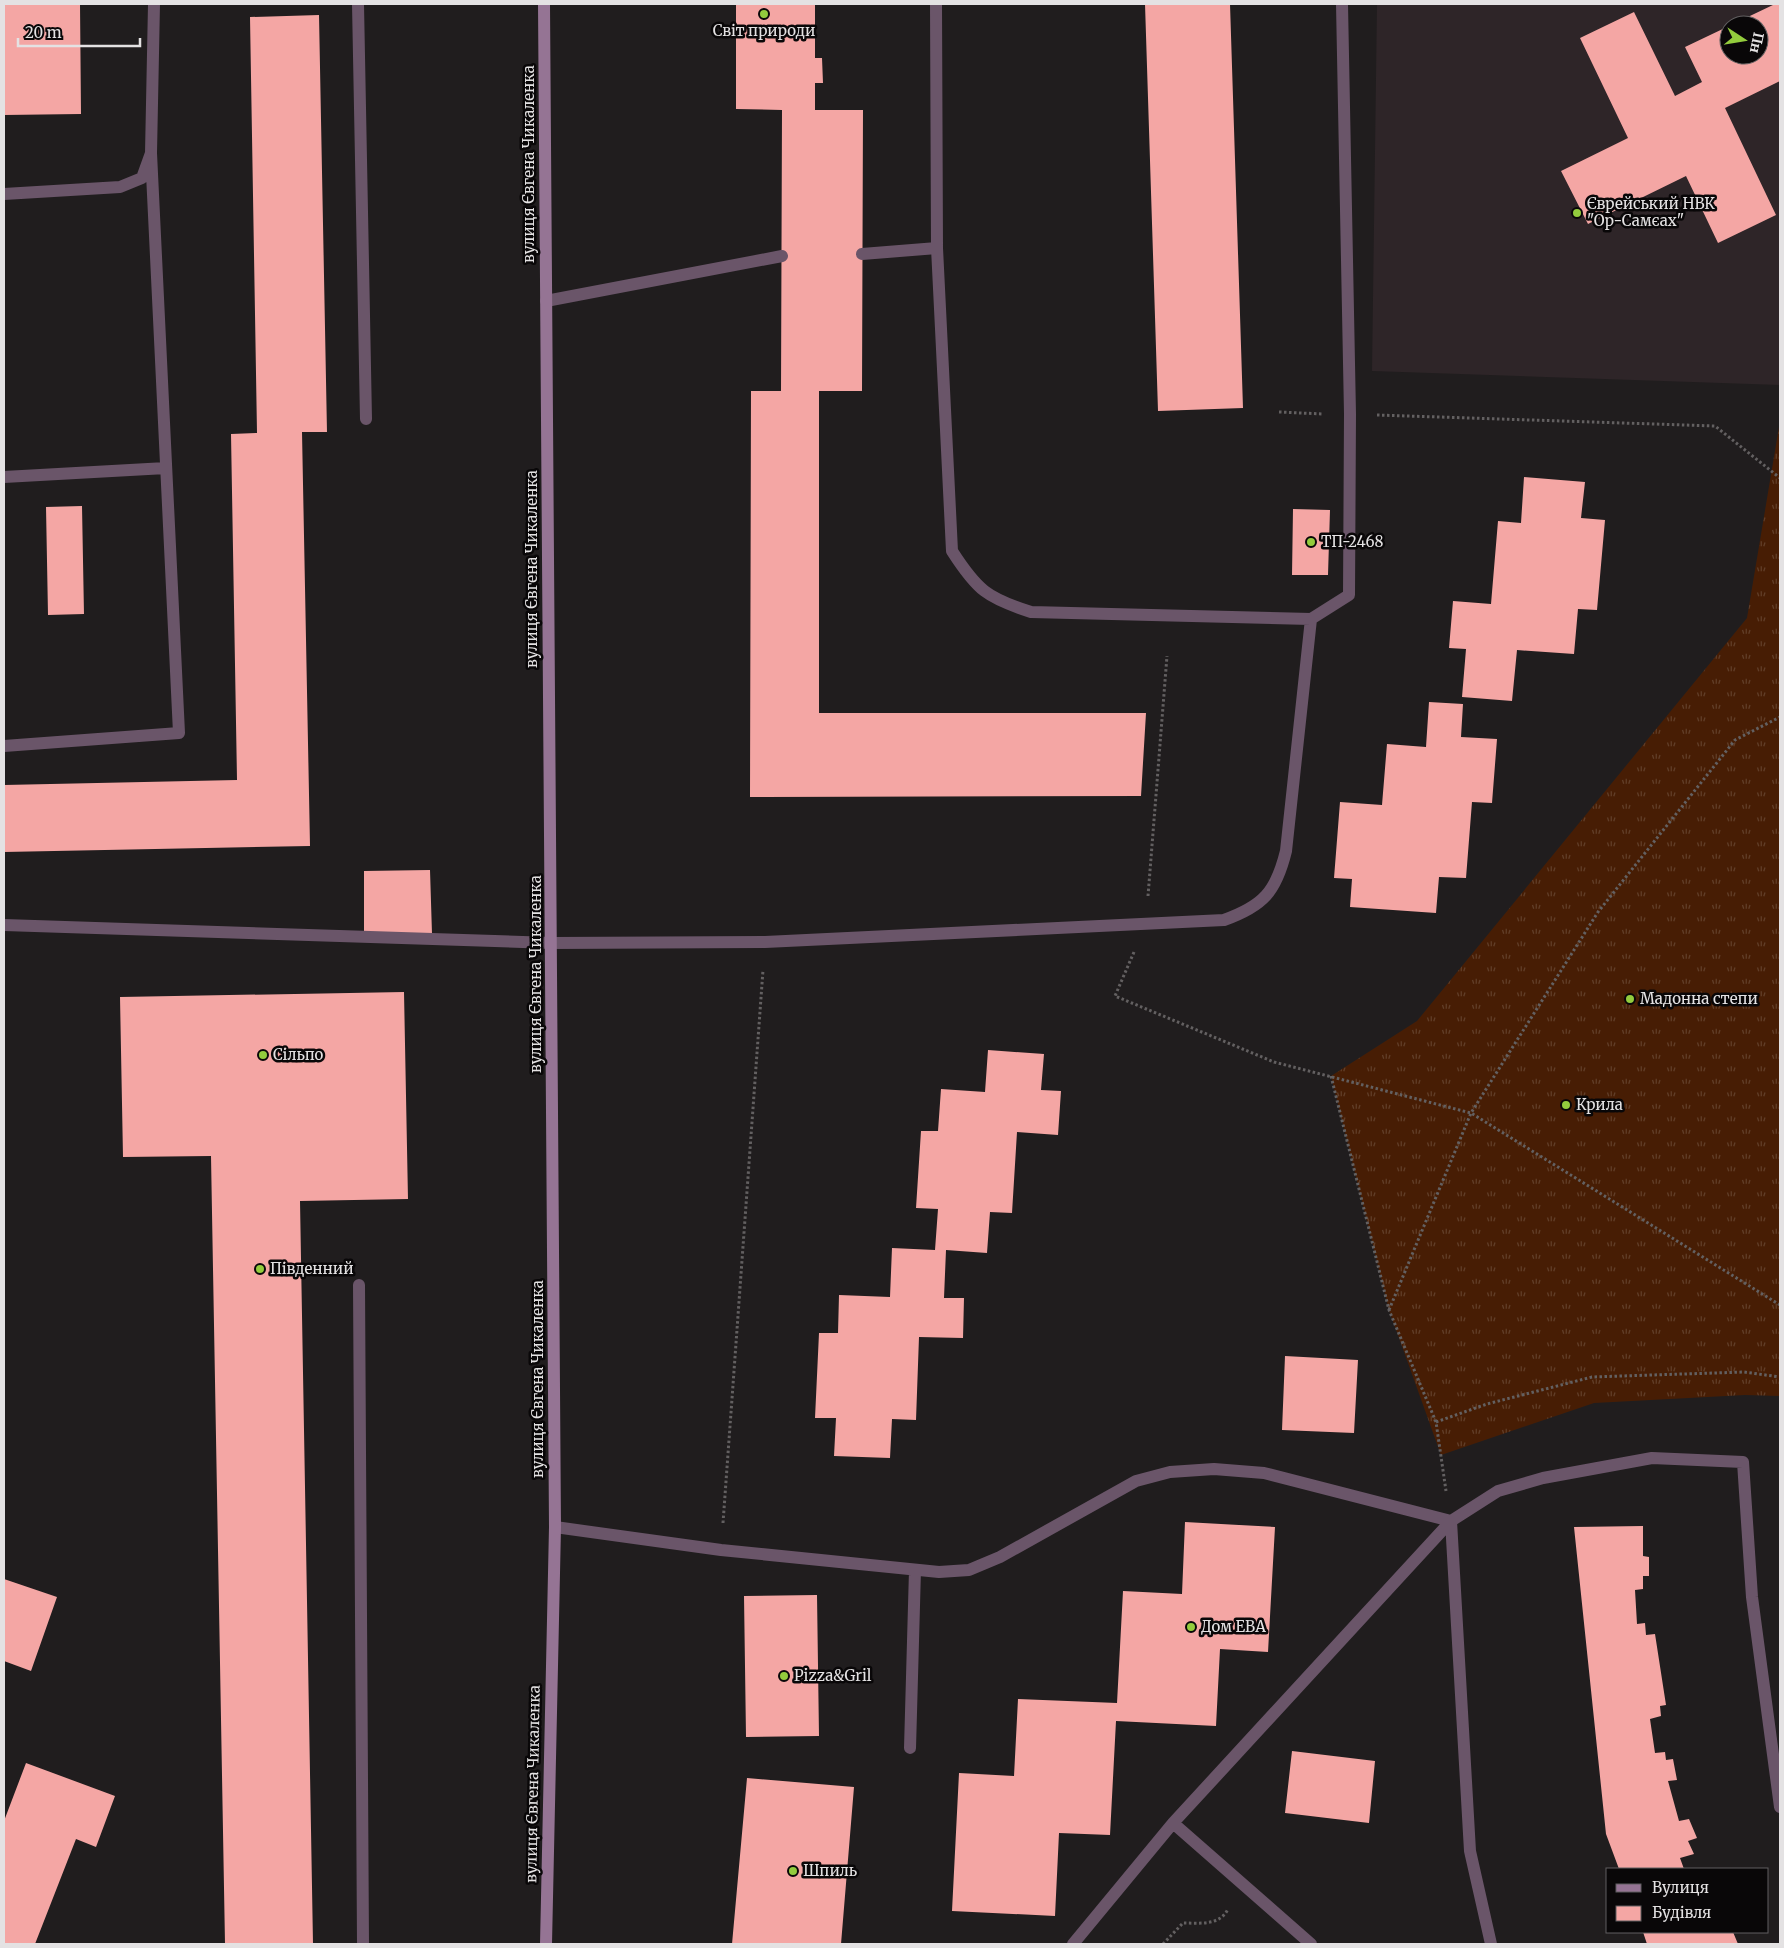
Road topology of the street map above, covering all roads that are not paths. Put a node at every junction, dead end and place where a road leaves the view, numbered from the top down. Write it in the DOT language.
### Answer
graph roads {
  1 [pos="154,4"];
  2 [pos="358,4"];
  3 [pos="544,4"];
  4 [pos="936,4"];
  5 [pos="1342,4"];
  6 [pos="151,153"];
  7 [pos="4,194"];
  8 [pos="937,248"];
  9 [pos="862,254"];
  10 [pos="782,256"];
  11 [pos="546,300"];
  12 [pos="366,419"];
  13 [pos="166,468"];
  14 [pos="4,477"];
  15 [pos="1311,619"];
  16 [pos="4,746"];
  17 [pos="4,924"];
  18 [pos="552,943"];
  19 [pos="359,1284"];
  20 [pos="1451,1521"];
  21 [pos="554,1527"];
  22 [pos="915,1570"];
  23 [pos="910,1748"];
  24 [pos="1780,1807"];
  25 [pos="1173,1823"];
  26 [pos="363,1944"];
  27 [pos="546,1944"];
  28 [pos="1073,1944"];
  29 [pos="1311,1944"];
  30 [pos="1491,1944"];
  1 -- 6 [label="lane"];
  2 -- 12 [label="lane"];
  3 -- 11 [label="main road, вулиця Євгена Чикаленка"];
  4 -- 8 [label="lane"];
  5 -- 15 [label="lane"];
  6 -- 7 [label="lane"];
  6 -- 13 [label="lane"];
  8 -- 9 [label="lane"];
  8 -- 15 [label="lane"];
  10 -- 11 [label="lane"];
  11 -- 18 [label="main road, вулиця Євгена Чикаленка"];
  13 -- 14 [label="lane"];
  13 -- 16 [label="lane"];
  15 -- 18 [label="lane"];
  17 -- 18 [label="lane"];
  18 -- 21 [label="main road, вулиця Євгена Чикаленка"];
  19 -- 26 [label="lane"];
  20 -- 22 [label="lane"];
  20 -- 24 [label="lane"];
  20 -- 25 [label="lane"];
  20 -- 30 [label="lane"];
  21 -- 22 [label="lane"];
  21 -- 27 [label="main road, вулиця Євгена Чикаленка"];
  22 -- 23 [label="lane"];
  25 -- 28 [label="lane"];
  25 -- 29 [label="lane"];
}
